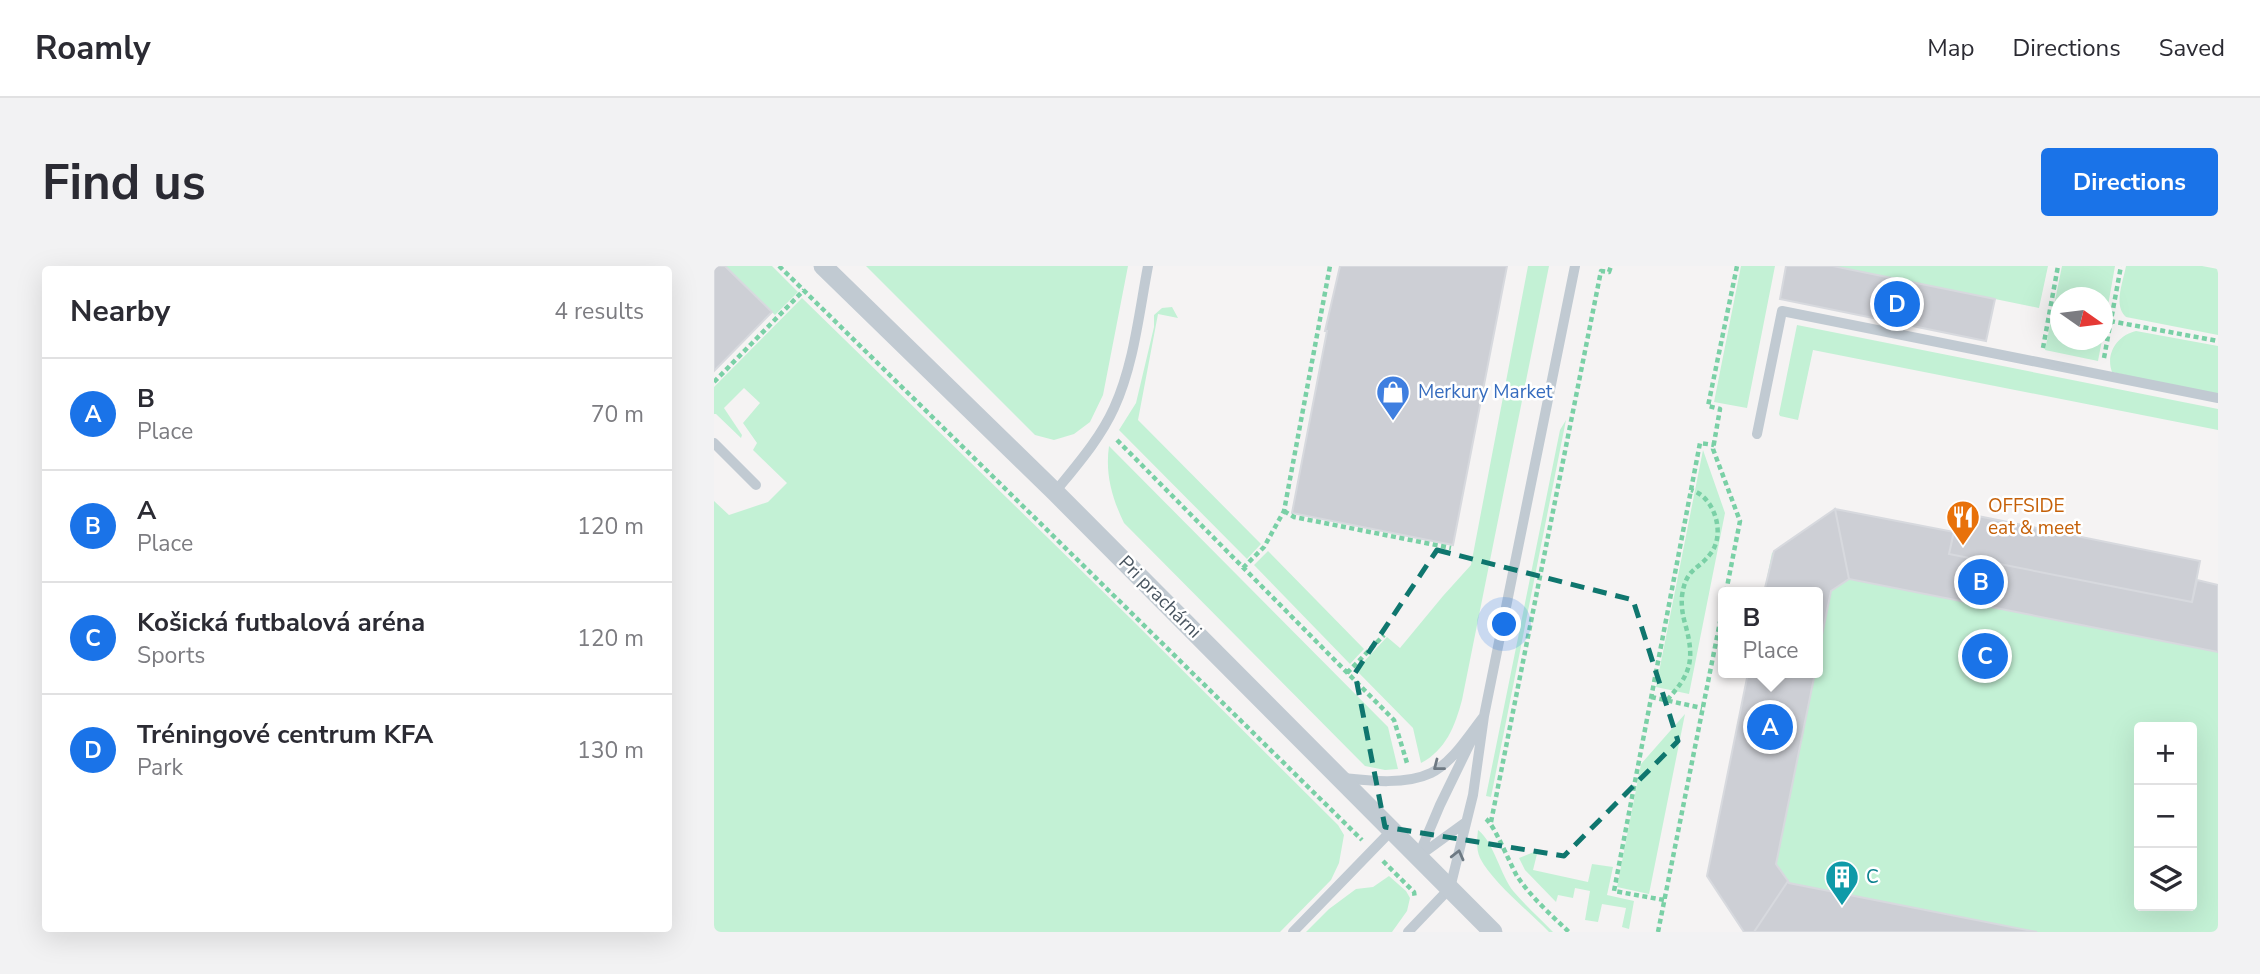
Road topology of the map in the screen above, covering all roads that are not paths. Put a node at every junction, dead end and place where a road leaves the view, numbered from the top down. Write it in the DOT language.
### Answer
graph roads {
  1 [pos="823,266"];
  2 [pos="1148,266"];
  3 [pos="1575,266"];
  4 [pos="2218,398"];
  5 [pos="1756,434"];
  6 [pos="714,443"];
  7 [pos="756,485"];
  8 [pos="1055,492"];
  9 [pos="1484,716"];
  10 [pos="1340,778"];
  11 [pos="1466,822"];
  12 [pos="1392,830"];
  13 [pos="1418,857"];
  14 [pos="1450,888"];
  15 [pos="1293,932"];
  16 [pos="1408,932"];
  17 [pos="1493,932"];
  1 -- 8 [label="street, Pri prachárni"];
  2 -- 8 [label="lane"];
  3 -- 9 [label="lane"];
  4 -- 5 [label="lane"];
  6 -- 7 [label="lane"];
  8 -- 10 [label="street, Pri prachárni"];
  9 -- 10 [label="lane, one-way"];
  9 -- 11 [label="lane"];
  9 -- 13 [label="lane"];
  10 -- 12 [label="street, Pri prachárni"];
  11 -- 13 [label="lane"];
  14 -- 11 [label="lane, one-way"];
  12 -- 13 [label="street, Pri prachárni"];
  12 -- 15 [label="lane"];
  13 -- 14 [label="street, Pri prachárni"];
  14 -- 16 [label="lane"];
  14 -- 17 [label="street, Pri prachárni"];
}
